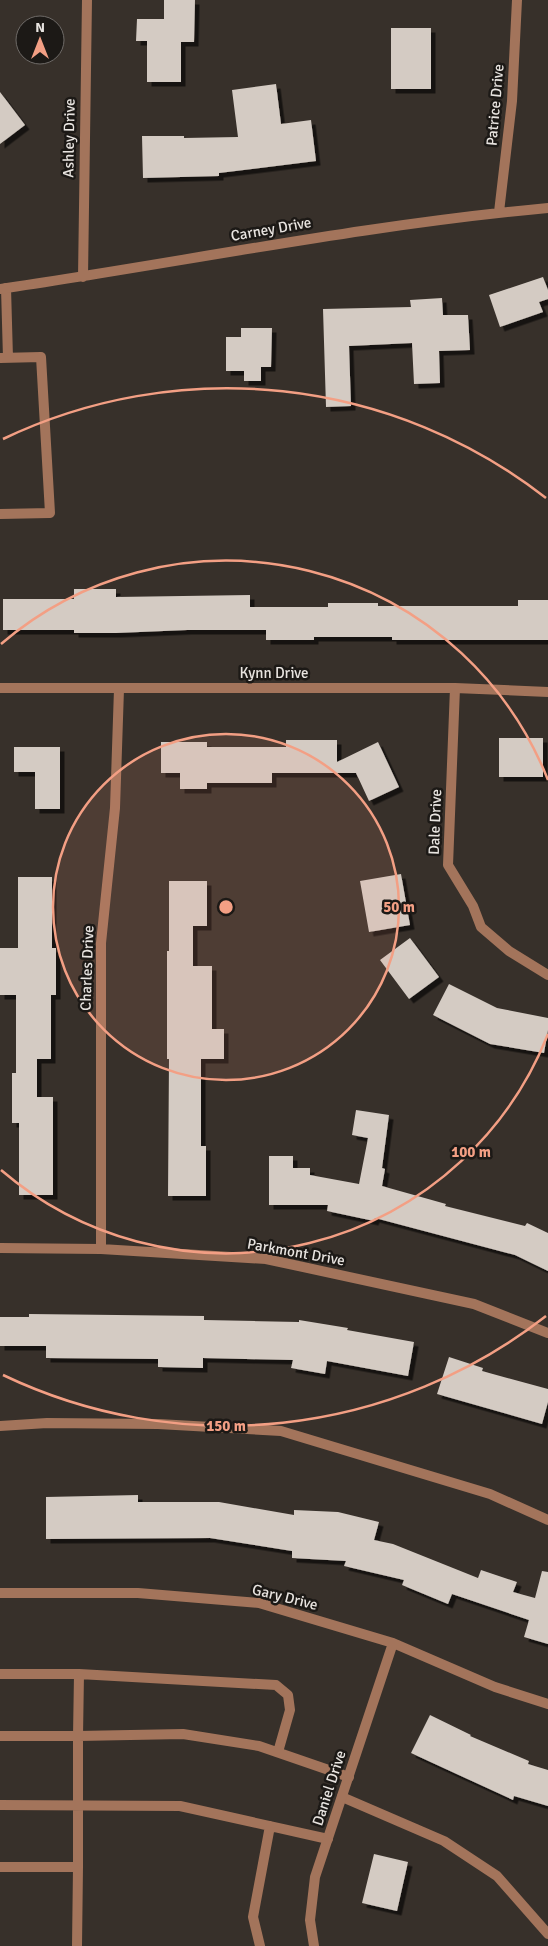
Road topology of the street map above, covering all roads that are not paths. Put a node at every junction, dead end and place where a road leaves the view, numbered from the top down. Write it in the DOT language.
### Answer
graph roads {
  1 [pos="87,0"];
  2 [pos="518,0"];
  3 [pos="548,208"];
  4 [pos="499,212"];
  5 [pos="83,276"];
  6 [pos="3,288"];
  7 [pos="4,358"];
  8 [pos="0,514"];
  9 [pos="0,688"];
  10 [pos="455,688"];
  11 [pos="119,689"];
  12 [pos="548,692"];
  13 [pos="548,975"];
  14 [pos="0,1248"];
  15 [pos="100,1248"];
  16 [pos="548,1333"];
  17 [pos="0,1426"];
  18 [pos="548,1520"];
  19 [pos="0,1593"];
  20 [pos="393,1643"];
  21 [pos="0,1674"];
  22 [pos="79,1674"];
  23 [pos="548,1704"];
  24 [pos="0,1736"];
  25 [pos="78,1736"];
  26 [pos="278,1752"];
  27 [pos="348,1776"];
  28 [pos="342,1796"];
  29 [pos="0,1805"];
  30 [pos="78,1805"];
  31 [pos="270,1826"];
  32 [pos="328,1840"];
  33 [pos="0,1866"];
  34 [pos="78,1867"];
  35 [pos="548,1934"];
  36 [pos="77,1946"];
  37 [pos="260,1946"];
  38 [pos="314,1946"];
  1 -- 5 [label="street, Ashley Drive"];
  2 -- 4 [label="street, Patrice Drive"];
  3 -- 4 [label="street, Carney Drive"];
  4 -- 5 [label="street, Carney Drive"];
  5 -- 6 [label="street, Carney Drive"];
  6 -- 7 [label="street"];
  7 -- 8 [label="street"];
  9 -- 11 [label="street, Kynn Drive"];
  10 -- 11 [label="street, Kynn Drive"];
  10 -- 12 [label="street, Kynn Drive"];
  10 -- 13 [label="street, Dale Drive"];
  11 -- 15 [label="street, Charles Drive"];
  14 -- 15 [label="street, Parkmont Drive"];
  15 -- 16 [label="street, Parkmont Drive"];
  17 -- 18 [label="street"];
  19 -- 20 [label="street, Gary Drive"];
  20 -- 23 [label="street, Gary Drive"];
  20 -- 27 [label="street, Daniel Drive"];
  21 -- 22 [label="street"];
  22 -- 25 [label="street"];
  22 -- 26 [label="street"];
  24 -- 25 [label="street"];
  25 -- 26 [label="street"];
  25 -- 30 [label="street"];
  26 -- 27 [label="street"];
  27 -- 28 [label="street, Daniel Drive"];
  28 -- 32 [label="street, Daniel Drive"];
  28 -- 35 [label="street"];
  29 -- 30 [label="street"];
  30 -- 31 [label="street"];
  30 -- 34 [label="street"];
  31 -- 32 [label="street"];
  31 -- 37 [label="street"];
  32 -- 38 [label="street, Daniel Drive"];
  33 -- 34 [label="street"];
  34 -- 36 [label="street"];
}
